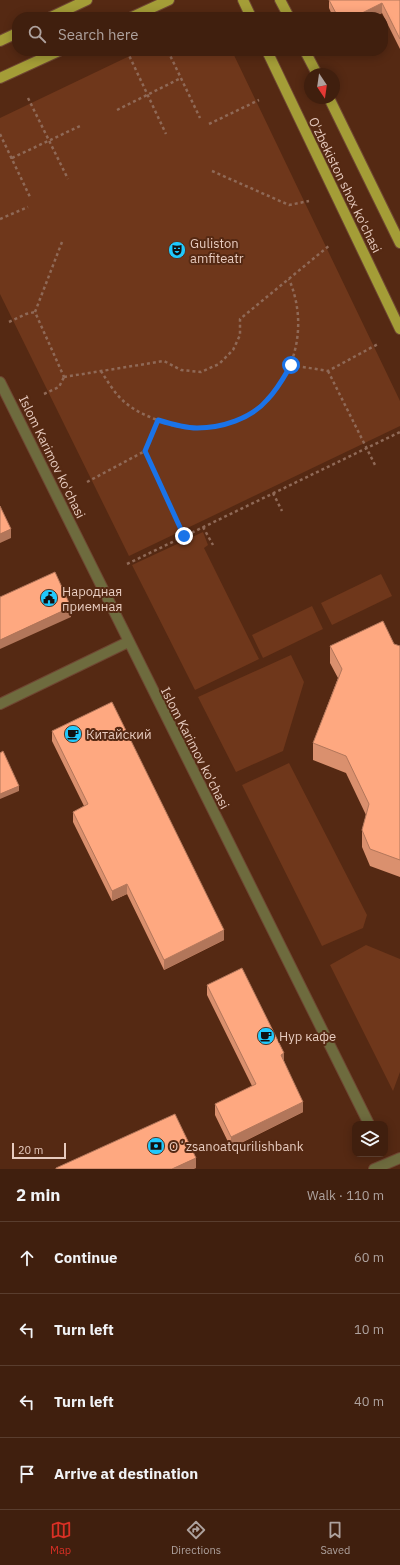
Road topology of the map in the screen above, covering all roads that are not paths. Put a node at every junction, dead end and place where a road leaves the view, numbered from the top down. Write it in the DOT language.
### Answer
graph roads {
  1 [pos="87,0"];
  2 [pos="169,0"];
  3 [pos="243,0"];
  4 [pos="280,0"];
  5 [pos="62,12"];
  6 [pos="143,12"];
  7 [pos="249,12"];
  8 [pos="286,12"];
  9 [pos="12,35"];
  10 [pos="0,41"];
  11 [pos="48,56"];
  12 [pos="269,56"];
  13 [pos="308,56"];
  14 [pos="314,68"];
  15 [pos="0,78"];
  16 [pos="331,104"];
  17 [pos="400,244"];
  18 [pos="400,329"];
  19 [pos="0,382"];
  20 [pos="128,642"];
  21 [pos="0,704"];
  22 [pos="368,1121"];
  23 [pos="400,1158"];
  24 [pos="388,1162"];
  25 [pos="374,1169"];
  1 -- 5 [label="main road"];
  2 -- 6 [label="main road"];
  3 -- 7 [label="main road"];
  4 -- 8 [label="main road"];
  9 -- 10 [label="main road"];
  11 -- 15 [label="main road"];
  12 -- 18 [label="main road, O'zbekiston shox ko'chasi"];
  13 -- 14 [label="main road"];
  16 -- 17 [label="main road, O'zbekiston shox ko'chasi"];
  19 -- 20 [label="street, Islom Karimov ko'chasi"];
  20 -- 21 [label="street"];
  20 -- 22 [label="street, Islom Karimov ko'chasi"];
  23 -- 24 [label="street"];
  24 -- 25 [label="street"];
}
